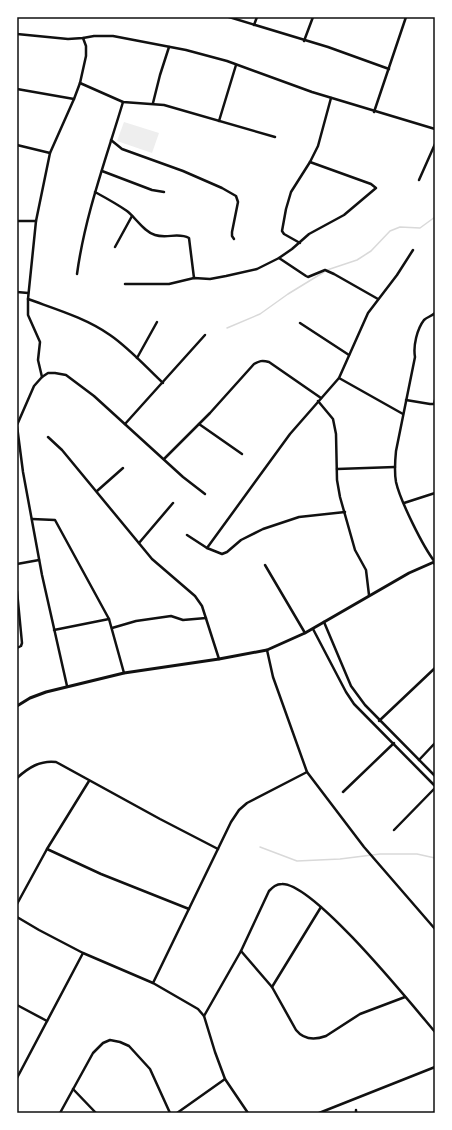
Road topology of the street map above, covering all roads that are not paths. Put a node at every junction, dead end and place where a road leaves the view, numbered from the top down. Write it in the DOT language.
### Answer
graph roads {
  1 [pos="229,17"];
  2 [pos="257,17"];
  3 [pos="312,17"];
  4 [pos="406,17"];
  5 [pos="254,25"];
  6 [pos="17,34"];
  7 [pos="83,38"];
  8 [pos="304,40"];
  9 [pos="169,47"];
  10 [pos="236,65"];
  11 [pos="389,69"];
  12 [pos="80,83"];
  13 [pos="17,89"];
  14 [pos="331,98"];
  15 [pos="74,99"];
  16 [pos="123,102"];
  17 [pos="153,103"];
  18 [pos="374,112"];
  19 [pos="219,121"];
  20 [pos="435,129"];
  21 [pos="275,137"];
  22 [pos="111,140"];
  23 [pos="17,144"];
  24 [pos="435,144"];
  25 [pos="50,153"];
  26 [pos="310,162"];
  27 [pos="102,170"];
  28 [pos="419,180"];
  29 [pos="95,192"];
  30 [pos="164,192"];
  31 [pos="132,216"];
  32 [pos="17,221"];
  33 [pos="36,221"];
  34 [pos="234,239"];
  35 [pos="300,242"];
  36 [pos="115,247"];
  37 [pos="413,250"];
  38 [pos="279,258"];
  39 [pos="77,274"];
  40 [pos="194,278"];
  41 [pos="125,284"];
  42 [pos="17,292"];
  43 [pos="28,293"];
  44 [pos="28,299"];
  45 [pos="378,299"];
  46 [pos="435,313"];
  47 [pos="158,322"];
  48 [pos="300,323"];
  49 [pos="205,335"];
  50 [pos="349,355"];
  51 [pos="137,358"];
  52 [pos="42,377"];
  53 [pos="339,378"];
  54 [pos="163,383"];
  55 [pos="321,398"];
  56 [pos="406,400"];
  57 [pos="318,401"];
  58 [pos="435,403"];
  59 [pos="403,414"];
  60 [pos="125,424"];
  61 [pos="199,424"];
  62 [pos="17,425"];
  63 [pos="48,437"];
  64 [pos="242,454"];
  65 [pos="164,459"];
  66 [pos="395,467"];
  67 [pos="123,468"];
  68 [pos="337,469"];
  69 [pos="97,492"];
  70 [pos="435,493"];
  71 [pos="205,494"];
  72 [pos="173,503"];
  73 [pos="404,503"];
  74 [pos="345,512"];
  75 [pos="32,519"];
  76 [pos="187,535"];
  77 [pos="139,543"];
  78 [pos="207,548"];
  79 [pos="39,560"];
  80 [pos="435,563"];
  81 [pos="17,564"];
  82 [pos="265,565"];
  83 [pos="17,591"];
  84 [pos="369,595"];
  85 [pos="206,618"];
  86 [pos="109,619"];
  87 [pos="324,622"];
  88 [pos="112,628"];
  89 [pos="313,629"];
  90 [pos="54,630"];
  91 [pos="305,633"];
  92 [pos="17,648"];
  93 [pos="267,650"];
  94 [pos="219,659"];
  95 [pos="435,668"];
  96 [pos="124,673"];
  97 [pos="67,686"];
  98 [pos="17,706"];
  99 [pos="380,721"];
  100 [pos="435,743"];
  101 [pos="394,744"];
  102 [pos="419,760"];
  103 [pos="307,772"];
  104 [pos="435,776"];
  105 [pos="17,778"];
  106 [pos="89,781"];
  107 [pos="435,787"];
  108 [pos="343,792"];
  109 [pos="394,830"];
  110 [pos="218,849"];
  111 [pos="47,850"];
  112 [pos="17,904"];
  113 [pos="321,907"];
  114 [pos="189,909"];
  115 [pos="17,917"];
  116 [pos="435,929"];
  117 [pos="241,951"];
  118 [pos="83,953"];
  119 [pos="153,983"];
  120 [pos="272,987"];
  121 [pos="405,997"];
  122 [pos="17,1005"];
  123 [pos="204,1016"];
  124 [pos="47,1021"];
  125 [pos="435,1032"];
  126 [pos="435,1067"];
  127 [pos="17,1078"];
  128 [pos="225,1079"];
  129 [pos="74,1089"];
  130 [pos="60,1113"];
  131 [pos="96,1113"];
  132 [pos="170,1113"];
  133 [pos="177,1113"];
  134 [pos="248,1113"];
  135 [pos="319,1113"];
  1 -- 5 [label="street"];
  2 -- 5 [label="street"];
  3 -- 8 [label="street"];
  4 -- 11 [label="street"];
  5 -- 8 [label="street"];
  6 -- 7 [label="street"];
  7 -- 9 [label="street"];
  7 -- 12 [label="street"];
  8 -- 11 [label="street"];
  9 -- 10 [label="street"];
  9 -- 17 [label="street"];
  10 -- 14 [label="street"];
  10 -- 19 [label="street"];
  11 -- 18 [label="street"];
  12 -- 15 [label="street"];
  12 -- 16 [label="street"];
  13 -- 15 [label="street"];
  14 -- 18 [label="street"];
  14 -- 26 [label="street"];
  15 -- 25 [label="street"];
  16 -- 17 [label="street"];
  16 -- 22 [label="street"];
  17 -- 19 [label="street"];
  18 -- 20 [label="street"];
  19 -- 21 [label="street"];
  22 -- 27 [label="street"];
  22 -- 34 [label="street"];
  23 -- 25 [label="street"];
  24 -- 28 [label="street"];
  25 -- 33 [label="street"];
  26 -- 35 [label="street"];
  26 -- 35 [label="street"];
  27 -- 29 [label="street"];
  27 -- 30 [label="street"];
  29 -- 31 [label="street"];
  29 -- 39 [label="street"];
  31 -- 36 [label="street"];
  31 -- 40 [label="street"];
  32 -- 33 [label="street"];
  33 -- 43 [label="street"];
  35 -- 38 [label="street"];
  37 -- 45 [label="street"];
  38 -- 40 [label="street"];
  38 -- 45 [label="street"];
  40 -- 41 [label="street"];
  42 -- 43 [label="street"];
  43 -- 44 [label="street"];
  44 -- 51 [label="street"];
  44 -- 52 [label="street"];
  45 -- 50 [label="street"];
  46 -- 56 [label="street"];
  47 -- 51 [label="street"];
  48 -- 50 [label="street"];
  49 -- 54 [label="street"];
  50 -- 53 [label="street"];
  51 -- 54 [label="street"];
  52 -- 60 [label="street"];
  52 -- 62 [label="street"];
  53 -- 55 [label="street"];
  53 -- 59 [label="street"];
  54 -- 60 [label="street"];
  55 -- 57 [label="street"];
  55 -- 61 [label="street"];
  56 -- 58 [label="street"];
  56 -- 59 [label="street"];
  57 -- 68 [label="street"];
  57 -- 78 [label="street"];
  59 -- 66 [label="street"];
  60 -- 65 [label="street"];
  61 -- 64 [label="street"];
  61 -- 65 [label="street"];
  62 -- 75 [label="street"];
  63 -- 69 [label="street"];
  65 -- 71 [label="street"];
  66 -- 68 [label="street"];
  66 -- 73 [label="street"];
  67 -- 69 [label="street"];
  68 -- 74 [label="street"];
  69 -- 77 [label="street"];
  70 -- 73 [label="street"];
  72 -- 77 [label="street"];
  73 -- 80 [label="street"];
  74 -- 78 [label="street"];
  74 -- 84 [label="street"];
  75 -- 79 [label="street"];
  75 -- 86 [label="street"];
  76 -- 78 [label="street"];
  77 -- 85 [label="street"];
  79 -- 81 [label="street"];
  79 -- 90 [label="street"];
  80 -- 84 [label="street"];
  82 -- 91 [label="street"];
  83 -- 92 [label="street"];
  84 -- 87 [label="street"];
  85 -- 88 [label="street"];
  85 -- 94 [label="street"];
  86 -- 88 [label="street"];
  86 -- 90 [label="street"];
  87 -- 89 [label="street"];
  87 -- 99 [label="street"];
  88 -- 96 [label="street"];
  89 -- 91 [label="street"];
  89 -- 101 [label="street"];
  90 -- 97 [label="street"];
  91 -- 93 [label="street"];
  93 -- 94 [label="street"];
  93 -- 103 [label="street"];
  94 -- 96 [label="street"];
  95 -- 99 [label="street"];
  96 -- 97 [label="street"];
  97 -- 98 [label="street"];
  99 -- 102 [label="street"];
  100 -- 102 [label="street"];
  101 -- 107 [label="street"];
  101 -- 108 [label="street"];
  102 -- 104 [label="street"];
  103 -- 110 [label="street"];
  103 -- 116 [label="street"];
  105 -- 106 [label="street"];
  106 -- 110 [label="street"];
  106 -- 111 [label="street"];
  107 -- 109 [label="street"];
  110 -- 114 [label="street"];
  111 -- 112 [label="street"];
  111 -- 114 [label="street"];
  113 -- 117 [label="street"];
  113 -- 120 [label="street"];
  113 -- 121 [label="street"];
  114 -- 119 [label="street"];
  115 -- 118 [label="street"];
  117 -- 120 [label="street"];
  117 -- 123 [label="street"];
  118 -- 119 [label="street"];
  118 -- 124 [label="street"];
  119 -- 123 [label="street"];
  120 -- 121 [label="street"];
  121 -- 125 [label="street"];
  122 -- 124 [label="street"];
  123 -- 128 [label="street"];
  124 -- 127 [label="street"];
  126 -- 135 [label="street"];
  128 -- 133 [label="street"];
  128 -- 134 [label="street"];
  129 -- 130 [label="street"];
  129 -- 131 [label="street"];
  129 -- 132 [label="street"];
}
